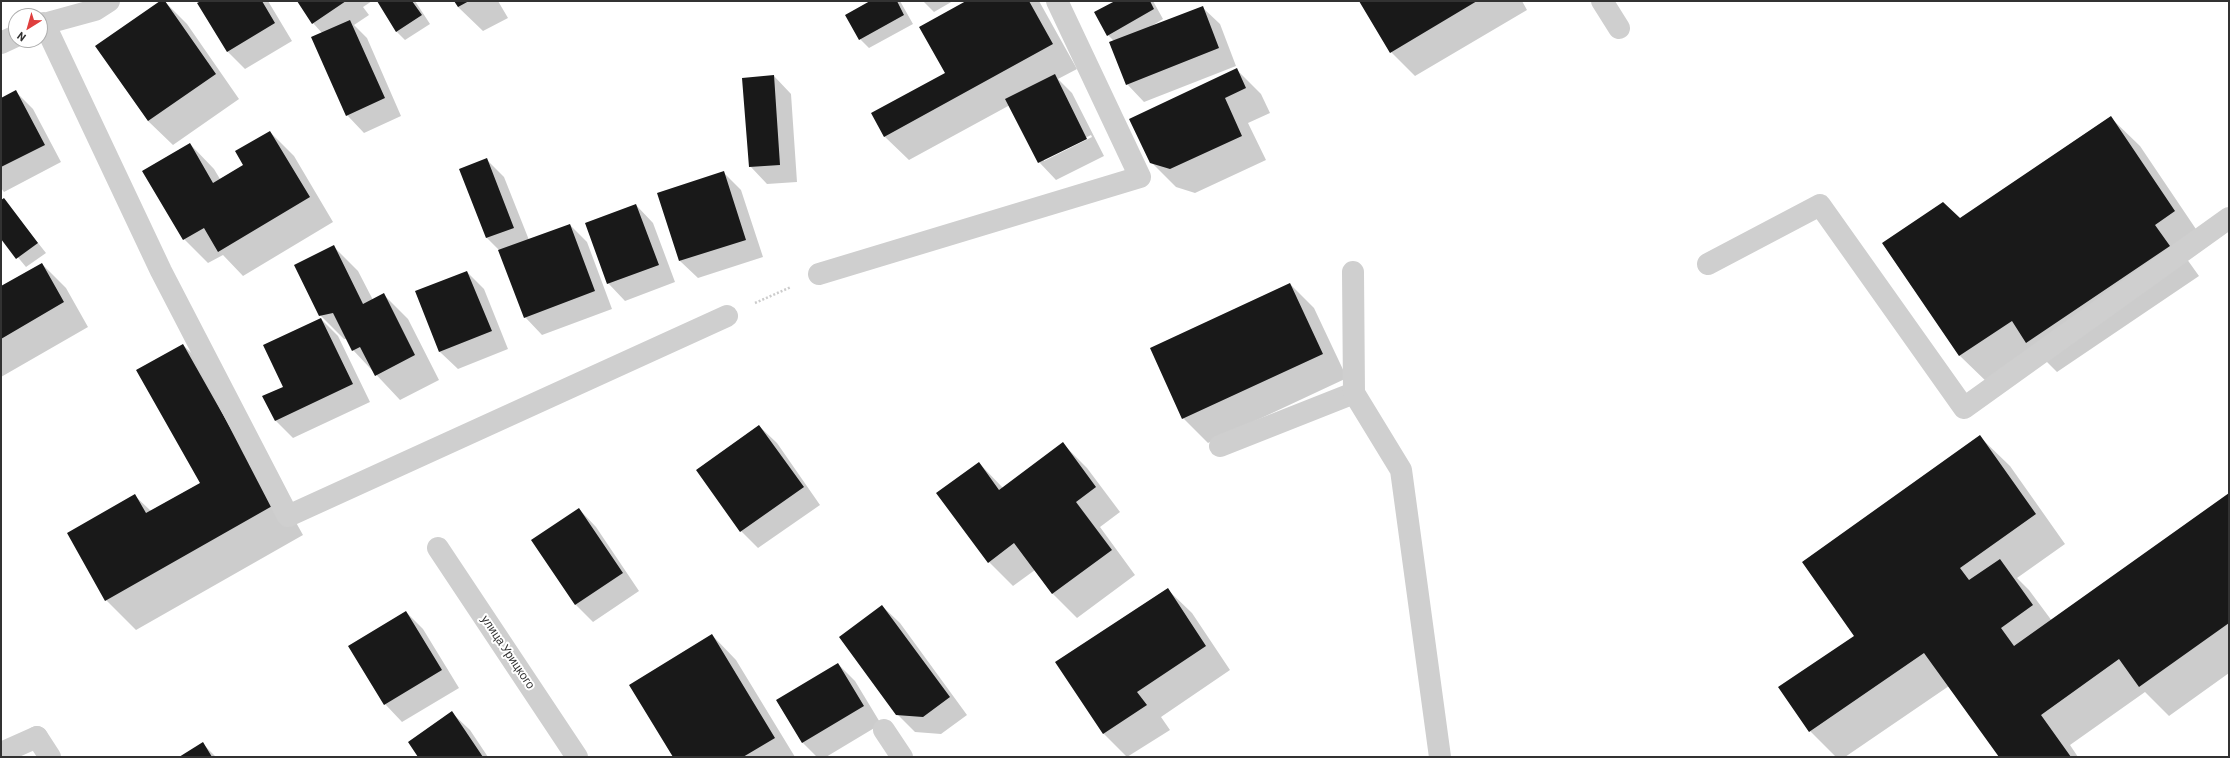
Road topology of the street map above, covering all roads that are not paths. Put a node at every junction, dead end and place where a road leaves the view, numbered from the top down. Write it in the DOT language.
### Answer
graph roads {
  1 [pos="109,1"];
  2 [pos="1057,1"];
  3 [pos="1602,1"];
  4 [pos="48,22"];
  5 [pos="1619,28"];
  6 [pos="48,36"];
  7 [pos="2229,218"];
  8 [pos="1708,264"];
  9 [pos="1353,272"];
  10 [pos="819,274"];
  11 [pos="727,316"];
  12 [pos="1354,393"];
  13 [pos="1220,446"];
  14 [pos="438,548"];
  15 [pos="884,730"];
  16 [pos="1,753"];
  17 [pos="50,757"];
  18 [pos="577,757"];
  19 [pos="902,757"];
  20 [pos="1440,757"];
  1 -- 4 [label="street"];
  2 -- 10 [label="street"];
  3 -- 5 [label="street"];
  6 -- 11 [label="street"];
  7 -- 8 [label="street"];
  9 -- 12 [label="street"];
  12 -- 13 [label="street"];
  12 -- 20 [label="street"];
  14 -- 18 [label="street, улица Урицкого"];
  15 -- 19 [label="street"];
  16 -- 17 [label="street"];
}
